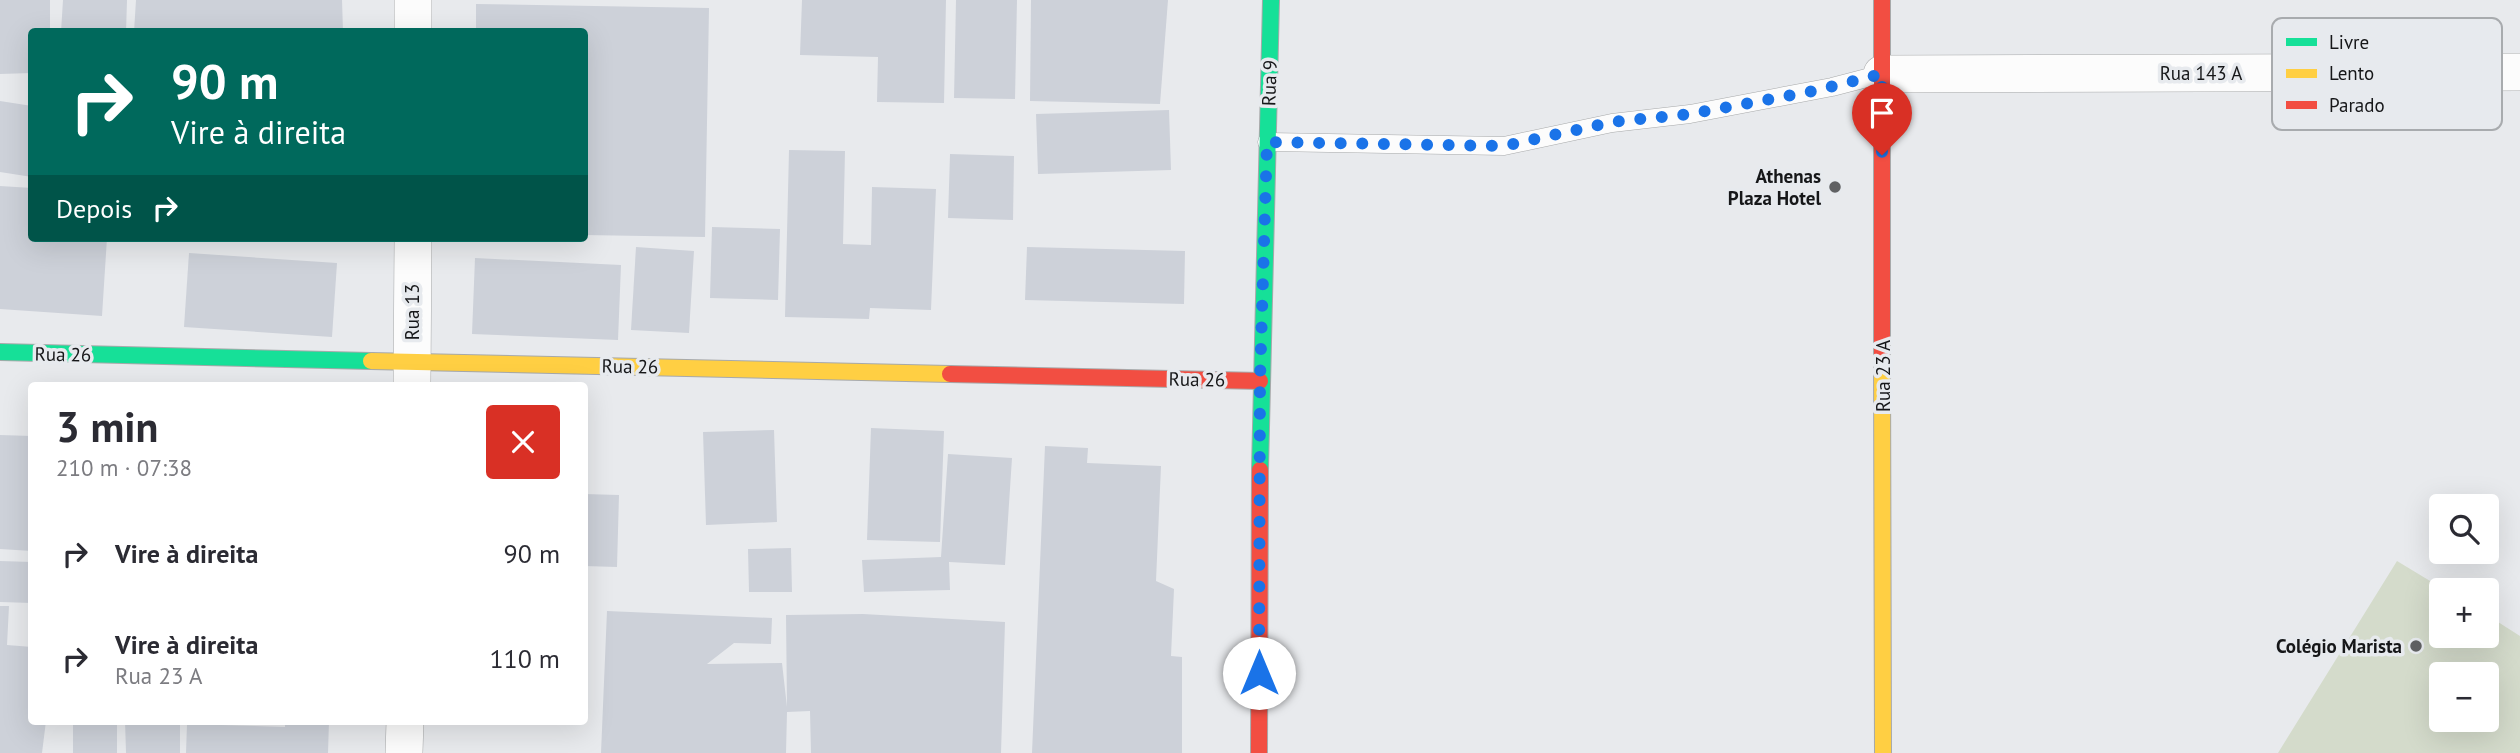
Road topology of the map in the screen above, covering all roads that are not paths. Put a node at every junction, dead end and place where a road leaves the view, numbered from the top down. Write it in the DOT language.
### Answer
graph roads {
  1 [pos="413,0"];
  2 [pos="1271,0"];
  3 [pos="1882,0"];
  4 [pos="413,28"];
  5 [pos="2502,72"];
  6 [pos="2520,72"];
  7 [pos="2272,73"];
  8 [pos="1882,74"];
  9 [pos="1267,142"];
  10 [pos="413,242"];
  11 [pos="0,352"];
  12 [pos="412,373"];
  13 [pos="1260,381"];
  14 [pos="405,725"];
  15 [pos="404,753"];
  16 [pos="1259,753"];
  17 [pos="1883,753"];
  1 -- 4 [label="street"];
  2 -- 9 [label="street, Rua 9"];
  3 -- 8 [label="street, Rua 23 A"];
  5 -- 6 [label="street, Rua 143 A"];
  7 -- 8 [label="street, Rua 143 A"];
  8 -- 9 [label="lane"];
  8 -- 17 [label="street, Rua 23 A"];
  9 -- 13 [label="street, Rua 9"];
  10 -- 12 [label="street, Rua 13"];
  11 -- 12 [label="street, Rua 26"];
  12 -- 13 [label="street, Rua 26"];
  13 -- 16 [label="street, Rua 9"];
  14 -- 15 [label="street"];
}
